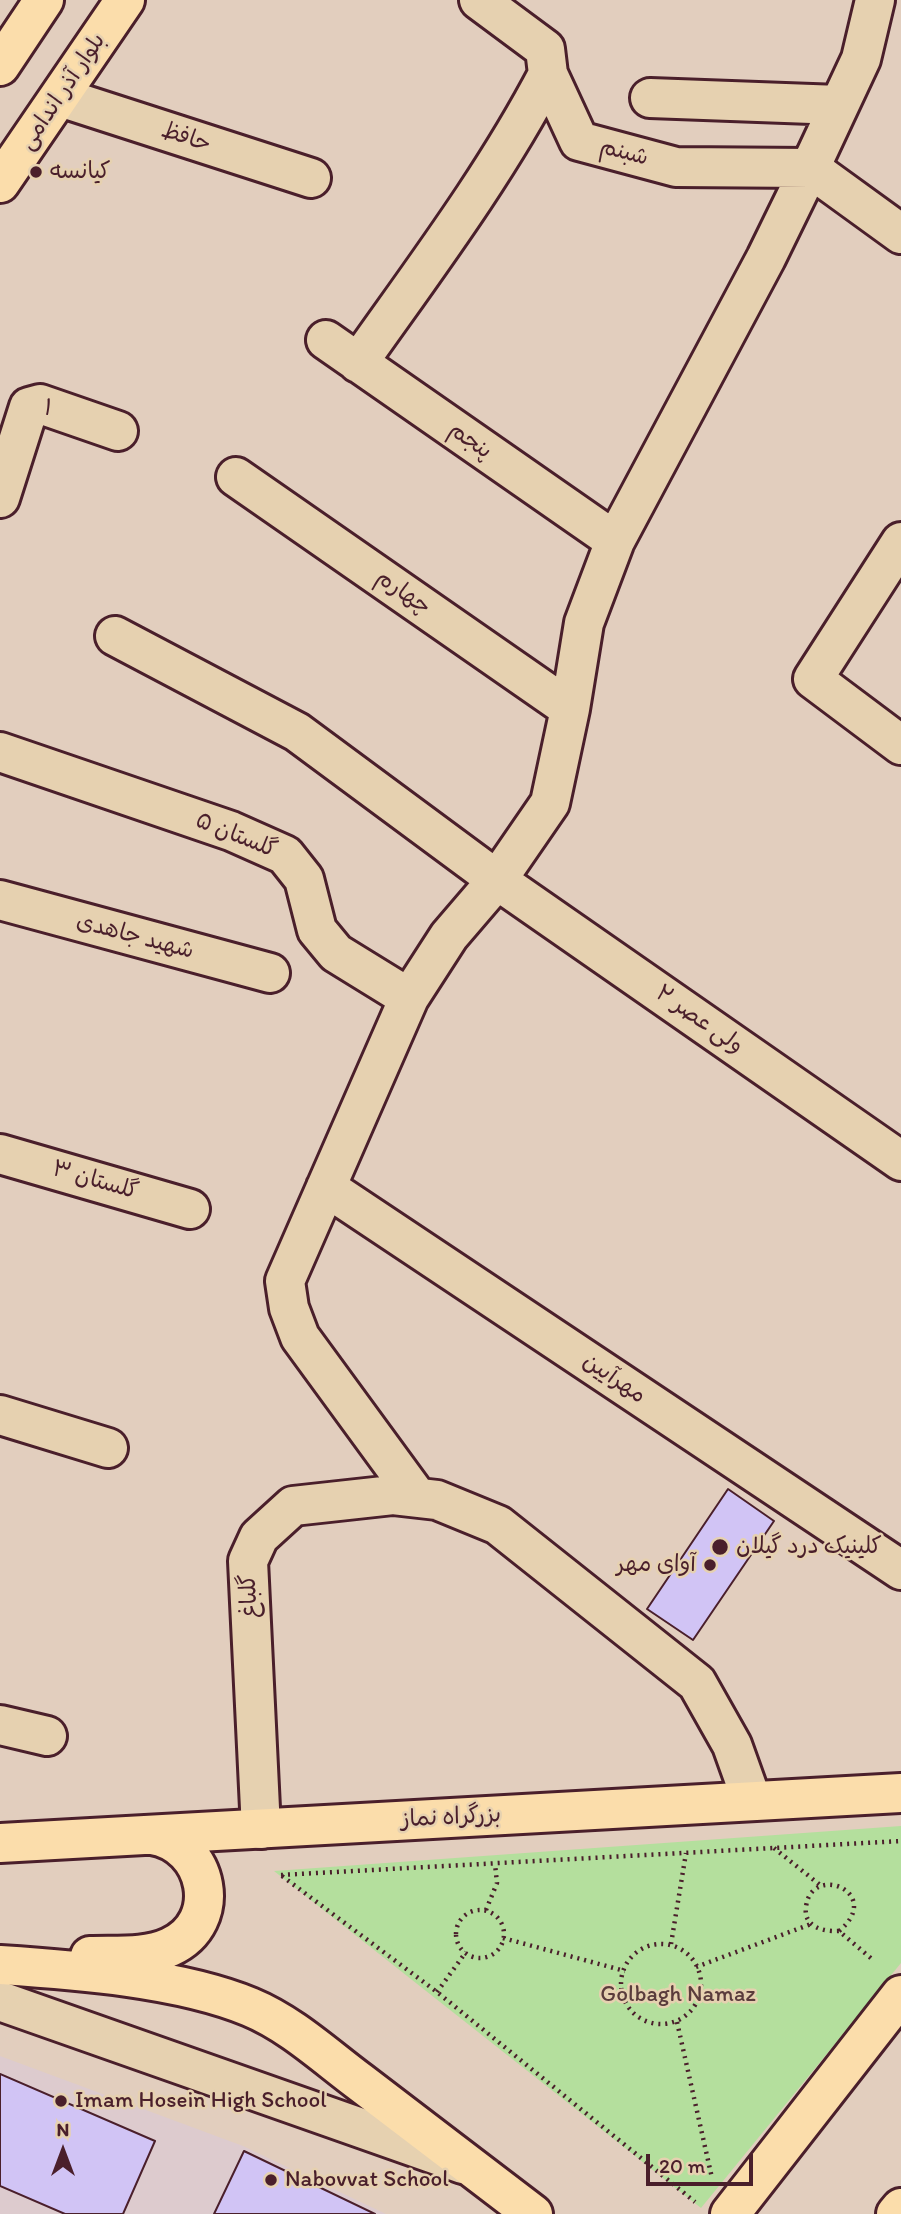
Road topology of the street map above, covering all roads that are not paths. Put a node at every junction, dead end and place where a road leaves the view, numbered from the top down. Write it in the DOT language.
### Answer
graph roads {
  1 [pos="44,0"];
  2 [pos="125,0"];
  3 [pos="479,0"];
  4 [pos="875,0"];
  5 [pos="0,66"];
  6 [pos="548,74"];
  7 [pos="60,97"];
  8 [pos="650,98"];
  9 [pos="839,106"];
  10 [pos="810,168"];
  11 [pos="311,178"];
  12 [pos="0,183"];
  13 [pos="901,234"];
  14 [pos="326,340"];
  15 [pos="358,363"];
  16 [pos="118,431"];
  17 [pos="236,477"];
  18 [pos="0,499"];
  19 [pos="615,541"];
  20 [pos="901,542"];
  21 [pos="115,636"];
  22 [pos="570,709"];
  23 [pos="901,746"];
  24 [pos="0,752"];
  25 [pos="497,880"];
  26 [pos="0,900"];
  27 [pos="270,973"];
  28 [pos="409,998"];
  29 [pos="0,1154"];
  30 [pos="901,1161"];
  31 [pos="326,1187"];
  32 [pos="190,1209"];
  33 [pos="0,1415"];
  34 [pos="108,1448"];
  35 [pos="417,1497"];
  36 [pos="901,1570"];
  37 [pos="0,1725"];
  38 [pos="47,1736"];
  39 [pos="901,1793"];
  40 [pos="752,1801"];
  41 [pos="261,1829"];
  42 [pos="152,1835"];
  43 [pos="0,1843"];
  44 [pos="0,1958"];
  45 [pos="0,1965"];
  46 [pos="901,1995"];
  47 [pos="0,2001"];
  48 [pos="472,2167"];
  49 [pos="715,2203"];
  50 [pos="901,2207"];
  51 [pos="533,2214"];
  52 [pos="896,2214"];
  1 -- 5 [label="main road"];
  2 -- 7 [label="main road, بلوار آذر اندامی"];
  3 -- 6 [label="street, شبنم"];
  4 -- 9 [label="street"];
  6 -- 10 [label="street, شبنم"];
  6 -- 15 [label="street"];
  7 -- 11 [label="street, حافظ"];
  7 -- 12 [label="main road, بلوار آذر اندامی"];
  8 -- 9 [label="street"];
  9 -- 10 [label="street"];
  10 -- 13 [label="street"];
  10 -- 19 [label="street"];
  14 -- 15 [label="street, پنجم"];
  15 -- 19 [label="street, پنجم"];
  16 -- 18 [label="street, ۱"];
  17 -- 22 [label="street, چهارم"];
  19 -- 22 [label="street"];
  20 -- 23 [label="street"];
  21 -- 25 [label="street, ولی عصر ۲"];
  22 -- 25 [label="street"];
  24 -- 28 [label="street, گلستان ۵"];
  25 -- 28 [label="street"];
  25 -- 30 [label="street, ولی عصر ۲"];
  26 -- 27 [label="street, شهید جاهدی"];
  28 -- 31 [label="street"];
  29 -- 32 [label="street, گلستان ۳"];
  31 -- 35 [label="street"];
  31 -- 36 [label="street, مهرآیین"];
  33 -- 34 [label="street"];
  35 -- 40 [label="street, گلباغ"];
  35 -- 41 [label="street, گلباغ"];
  37 -- 38 [label="street"];
  39 -- 40 [label="main road, بزرگراه نماز"];
  40 -- 41 [label="main road, بزرگراه نماز"];
  41 -- 42 [label="main road, بزرگراه نماز"];
  42 -- 43 [label="main road, بزرگراه نماز"];
  42 -- 44 [label="main road"];
  45 -- 48 [label="main road"];
  46 -- 49 [label="main road"];
  47 -- 48 [label="street"];
  48 -- 51 [label="main road"];
  50 -- 52 [label="main road"];
}
